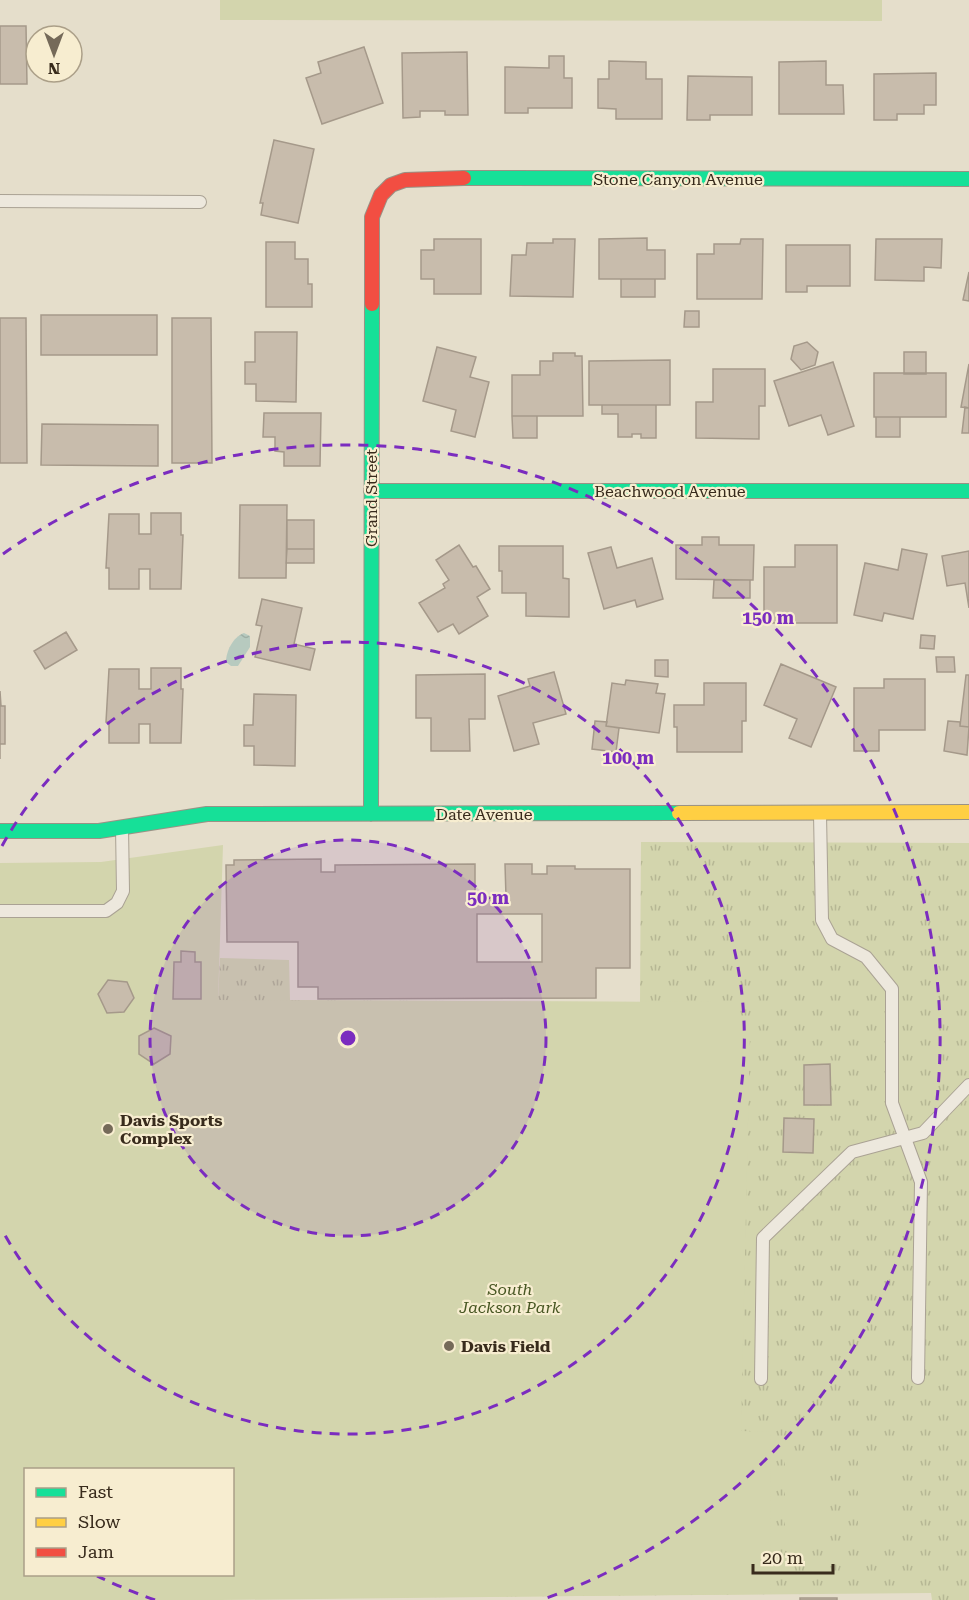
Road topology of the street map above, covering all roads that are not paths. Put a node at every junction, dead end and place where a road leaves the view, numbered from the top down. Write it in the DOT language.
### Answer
graph roads {
  1 [pos="969,179"];
  2 [pos="388,186"];
  3 [pos="0,201"];
  4 [pos="200,202"];
  5 [pos="371,491"];
  6 [pos="969,491"];
  7 [pos="820,812"];
  8 [pos="969,812"];
  9 [pos="371,814"];
  10 [pos="122,827"];
  11 [pos="0,831"];
  12 [pos="0,911"];
  13 [pos="969,1085"];
  14 [pos="905,1137"];
  15 [pos="918,1378"];
  16 [pos="761,1379"];
  1 -- 2 [label="street, Stone Canyon Avenue"];
  2 -- 5 [label="street, Grand Street"];
  3 -- 4 [label="lane"];
  5 -- 6 [label="street, Beachwood Avenue"];
  5 -- 9 [label="street, Grand Street"];
  7 -- 8 [label="street, Date Avenue"];
  7 -- 9 [label="street, Date Avenue"];
  7 -- 14 [label="lane"];
  9 -- 10 [label="street, Date Avenue"];
  10 -- 11 [label="street, Date Avenue"];
  10 -- 12 [label="lane"];
  13 -- 14 [label="lane"];
  14 -- 15 [label="lane"];
  14 -- 16 [label="lane"];
}
